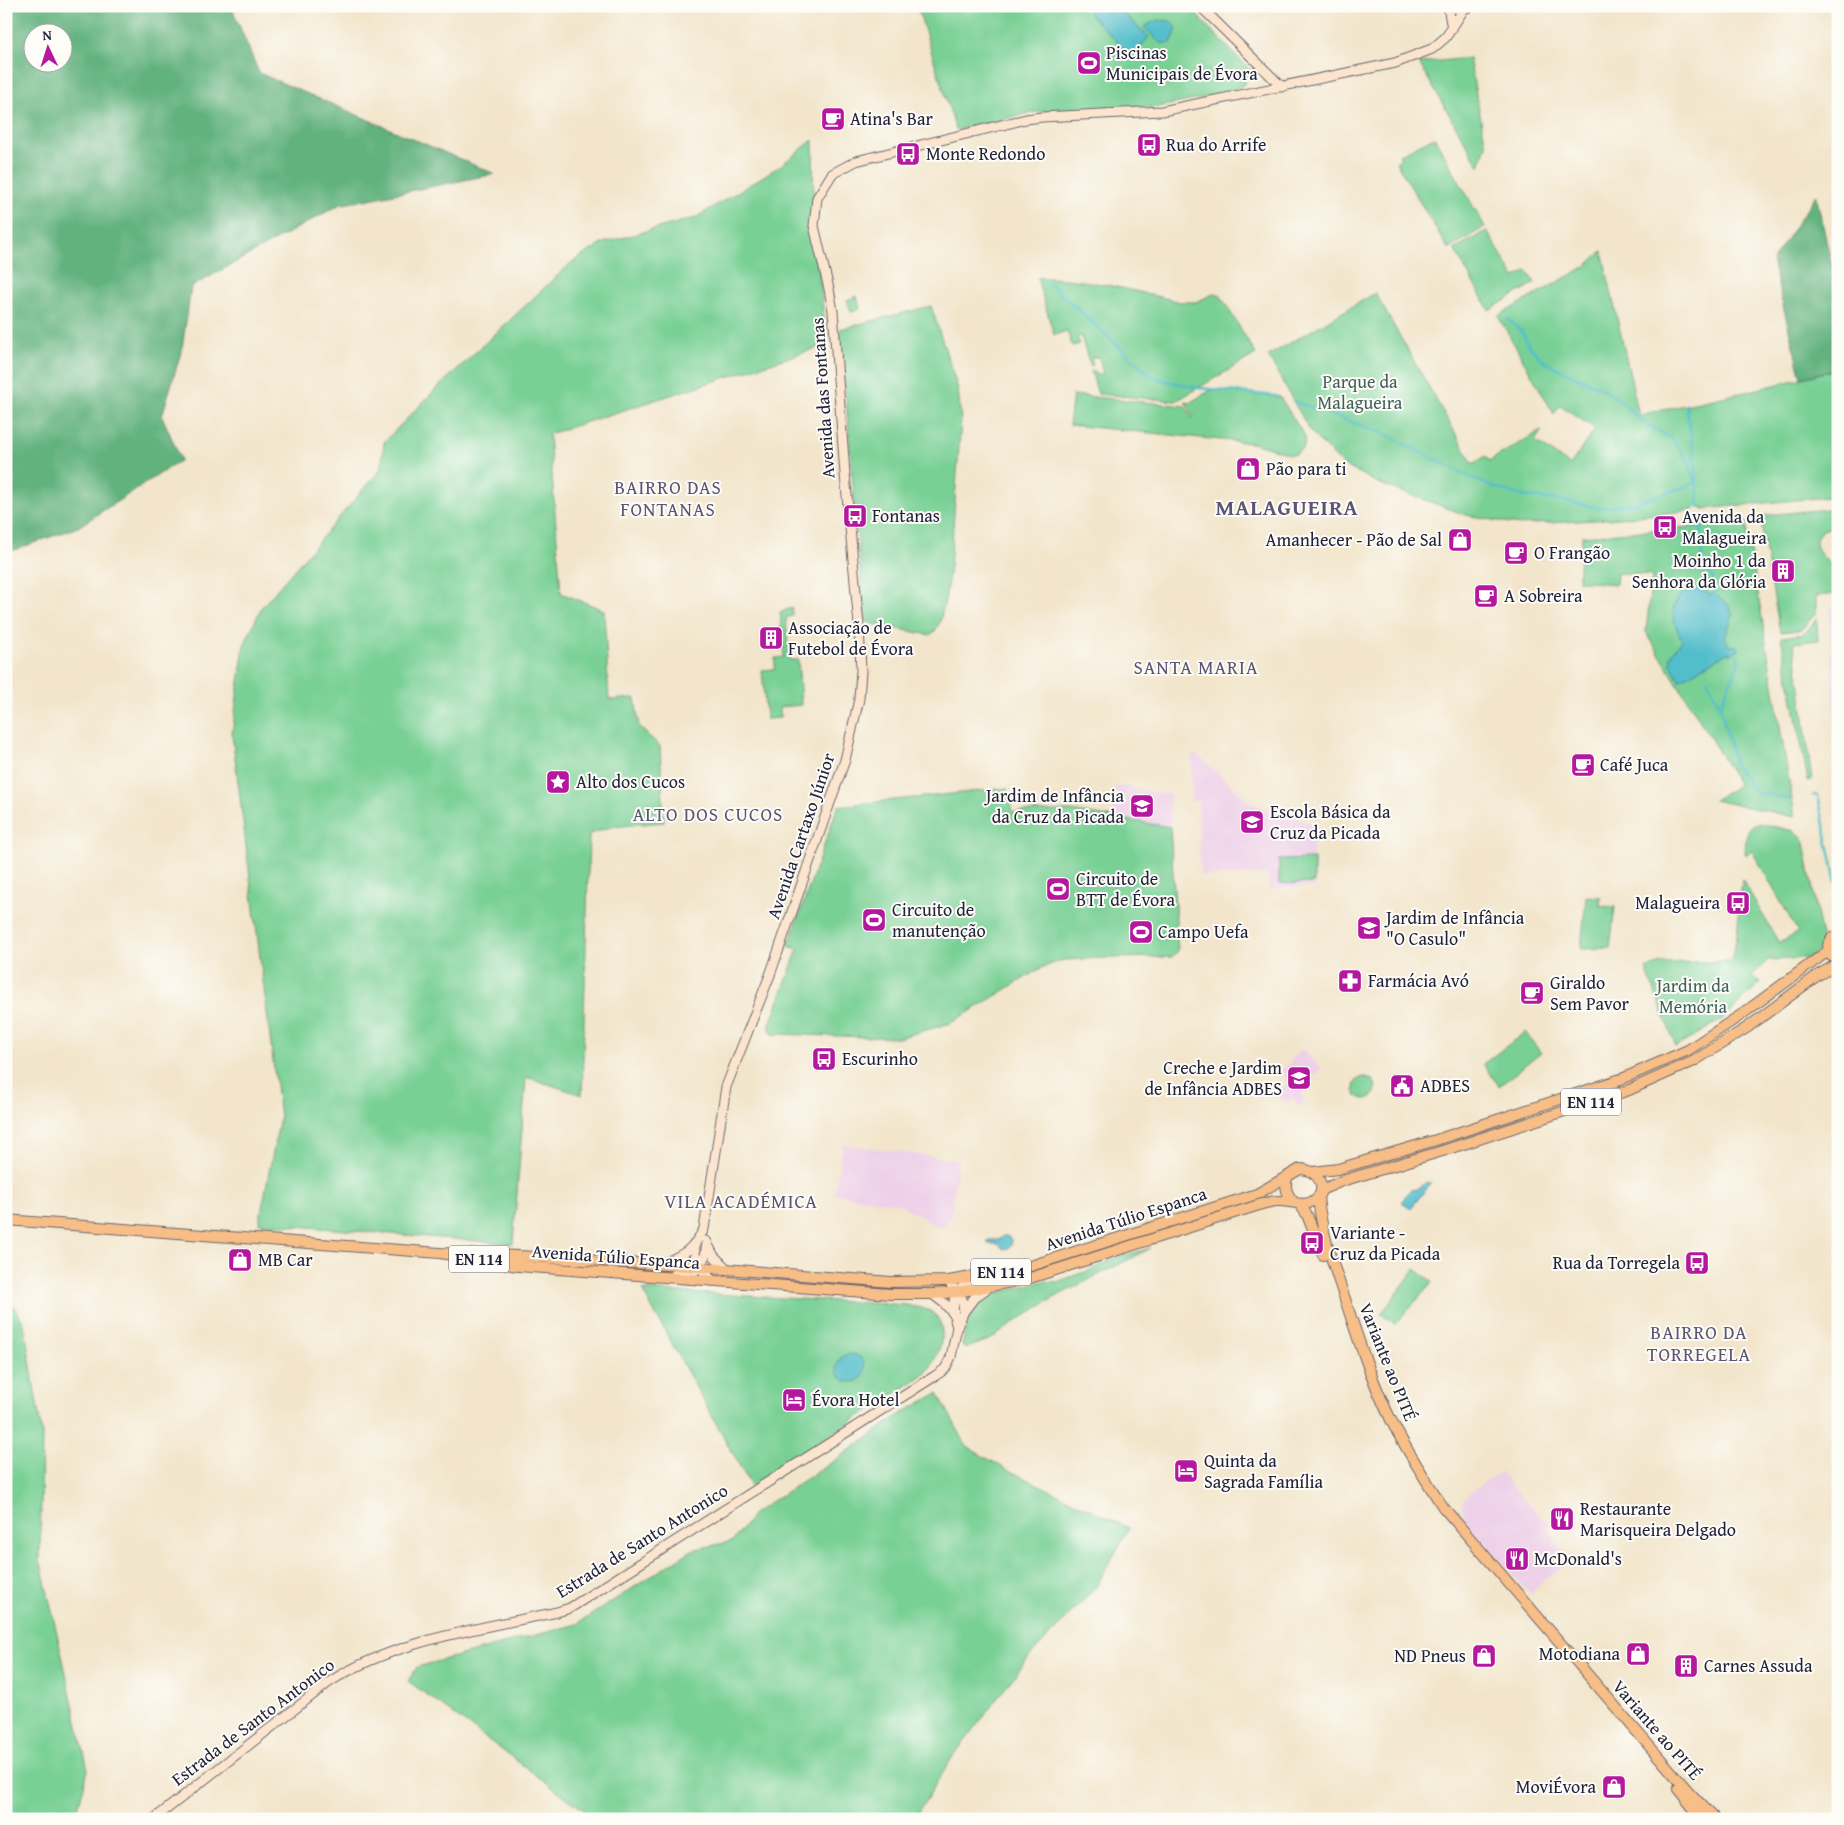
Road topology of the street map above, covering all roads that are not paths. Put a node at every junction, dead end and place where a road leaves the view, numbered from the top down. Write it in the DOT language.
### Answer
graph roads {
  1 [pos="1200,6"];
  2 [pos="1448,6"];
  3 [pos="1468,8"];
  4 [pos="1452,29"];
  5 [pos="1282,87"];
  6 [pos="859,625"];
  7 [pos="1838,935"];
  8 [pos="1828,951"];
  9 [pos="1838,963"];
  10 [pos="1313,1172"];
  11 [pos="1288,1176"];
  12 [pos="1320,1193"];
  13 [pos="1296,1203"];
  14 [pos="6,1220"];
  15 [pos="704,1229"];
  16 [pos="706,1242"];
  17 [pos="695,1245"];
  18 [pos="440,1253"];
  19 [pos="699,1264"];
  20 [pos="660,1265"];
  21 [pos="727,1269"];
  22 [pos="987,1275"];
  23 [pos="659,1277"];
  24 [pos="713,1281"];
  25 [pos="948,1281"];
  26 [pos="989,1286"];
  27 [pos="932,1294"];
  28 [pos="958,1294"];
  29 [pos="964,1311"];
  30 [pos="953,1313"];
  31 [pos="957,1327"];
  32 [pos="154,1819"];
  33 [pos="1702,1819"];
  34 [pos="1715,1819"];
  1 -- 5 [label="street"];
  2 -- 3 [label="street"];
  2 -- 4 [label="street"];
  3 -- 4 [label="street"];
  4 -- 5 [label="street"];
  5 -- 6 [label="street, Avenida das Fontanas"];
  6 -- 15 [label="street, Avenida Cartaxo Júnior"];
  7 -- 8 [label="main road, Avenida Túlio Espanca"];
  8 -- 9 [label="main road, Avenida Túlio Espanca"];
  8 -- 10 [label="main road, Avenida Túlio Espanca / EN 114"];
  9 -- 12 [label="main road, Avenida Túlio Espanca / EN 114"];
  10 -- 11 [label="main road, Avenida Túlio Espanca"];
  10 -- 12 [label="main road"];
  11 -- 13 [label="main road"];
  11 -- 22 [label="main road, Avenida Túlio Espanca / EN 114"];
  12 -- 13 [label="main road, Avenida Túlio Espanca"];
  12 -- 34 [label="main road, Variante ao PITÉ"];
  13 -- 26 [label="main road, Avenida Túlio Espanca / EN 114"];
  13 -- 33 [label="main road, Variante ao PITÉ"];
  14 -- 18 [label="main road, EN 114"];
  15 -- 16 [label="street"];
  15 -- 17 [label="street"];
  16 -- 19 [label="street"];
  16 -- 21 [label="street"];
  17 -- 19 [label="street"];
  17 -- 20 [label="street"];
  18 -- 20 [label="main road, Avenida Túlio Espanca / EN 114"];
  18 -- 23 [label="main road, Avenida Túlio Espanca / EN 114"];
  19 -- 20 [label="main road, Avenida Túlio Espanca / EN 114"];
  19 -- 21 [label="main road, Avenida Túlio Espanca / EN 114"];
  19 -- 23 [label="street"];
  19 -- 24 [label="street"];
  21 -- 25 [label="main road, Avenida Túlio Espanca / EN 114"];
  22 -- 25 [label="main road, Avenida Túlio Espanca / EN 114"];
  22 -- 28 [label="street"];
  23 -- 24 [label="main road, Avenida Túlio Espanca / EN 114"];
  24 -- 27 [label="main road, Avenida Túlio Espanca / EN 114"];
  25 -- 28 [label="street"];
  26 -- 28 [label="main road, Avenida Túlio Espanca / EN 114"];
  26 -- 29 [label="street"];
  27 -- 28 [label="main road, Avenida Túlio Espanca / EN 114"];
  27 -- 30 [label="street"];
  28 -- 29 [label="street"];
  28 -- 30 [label="street"];
  29 -- 31 [label="street"];
  30 -- 31 [label="street"];
  31 -- 32 [label="street, Estrada de Santo Antonico"];
}
